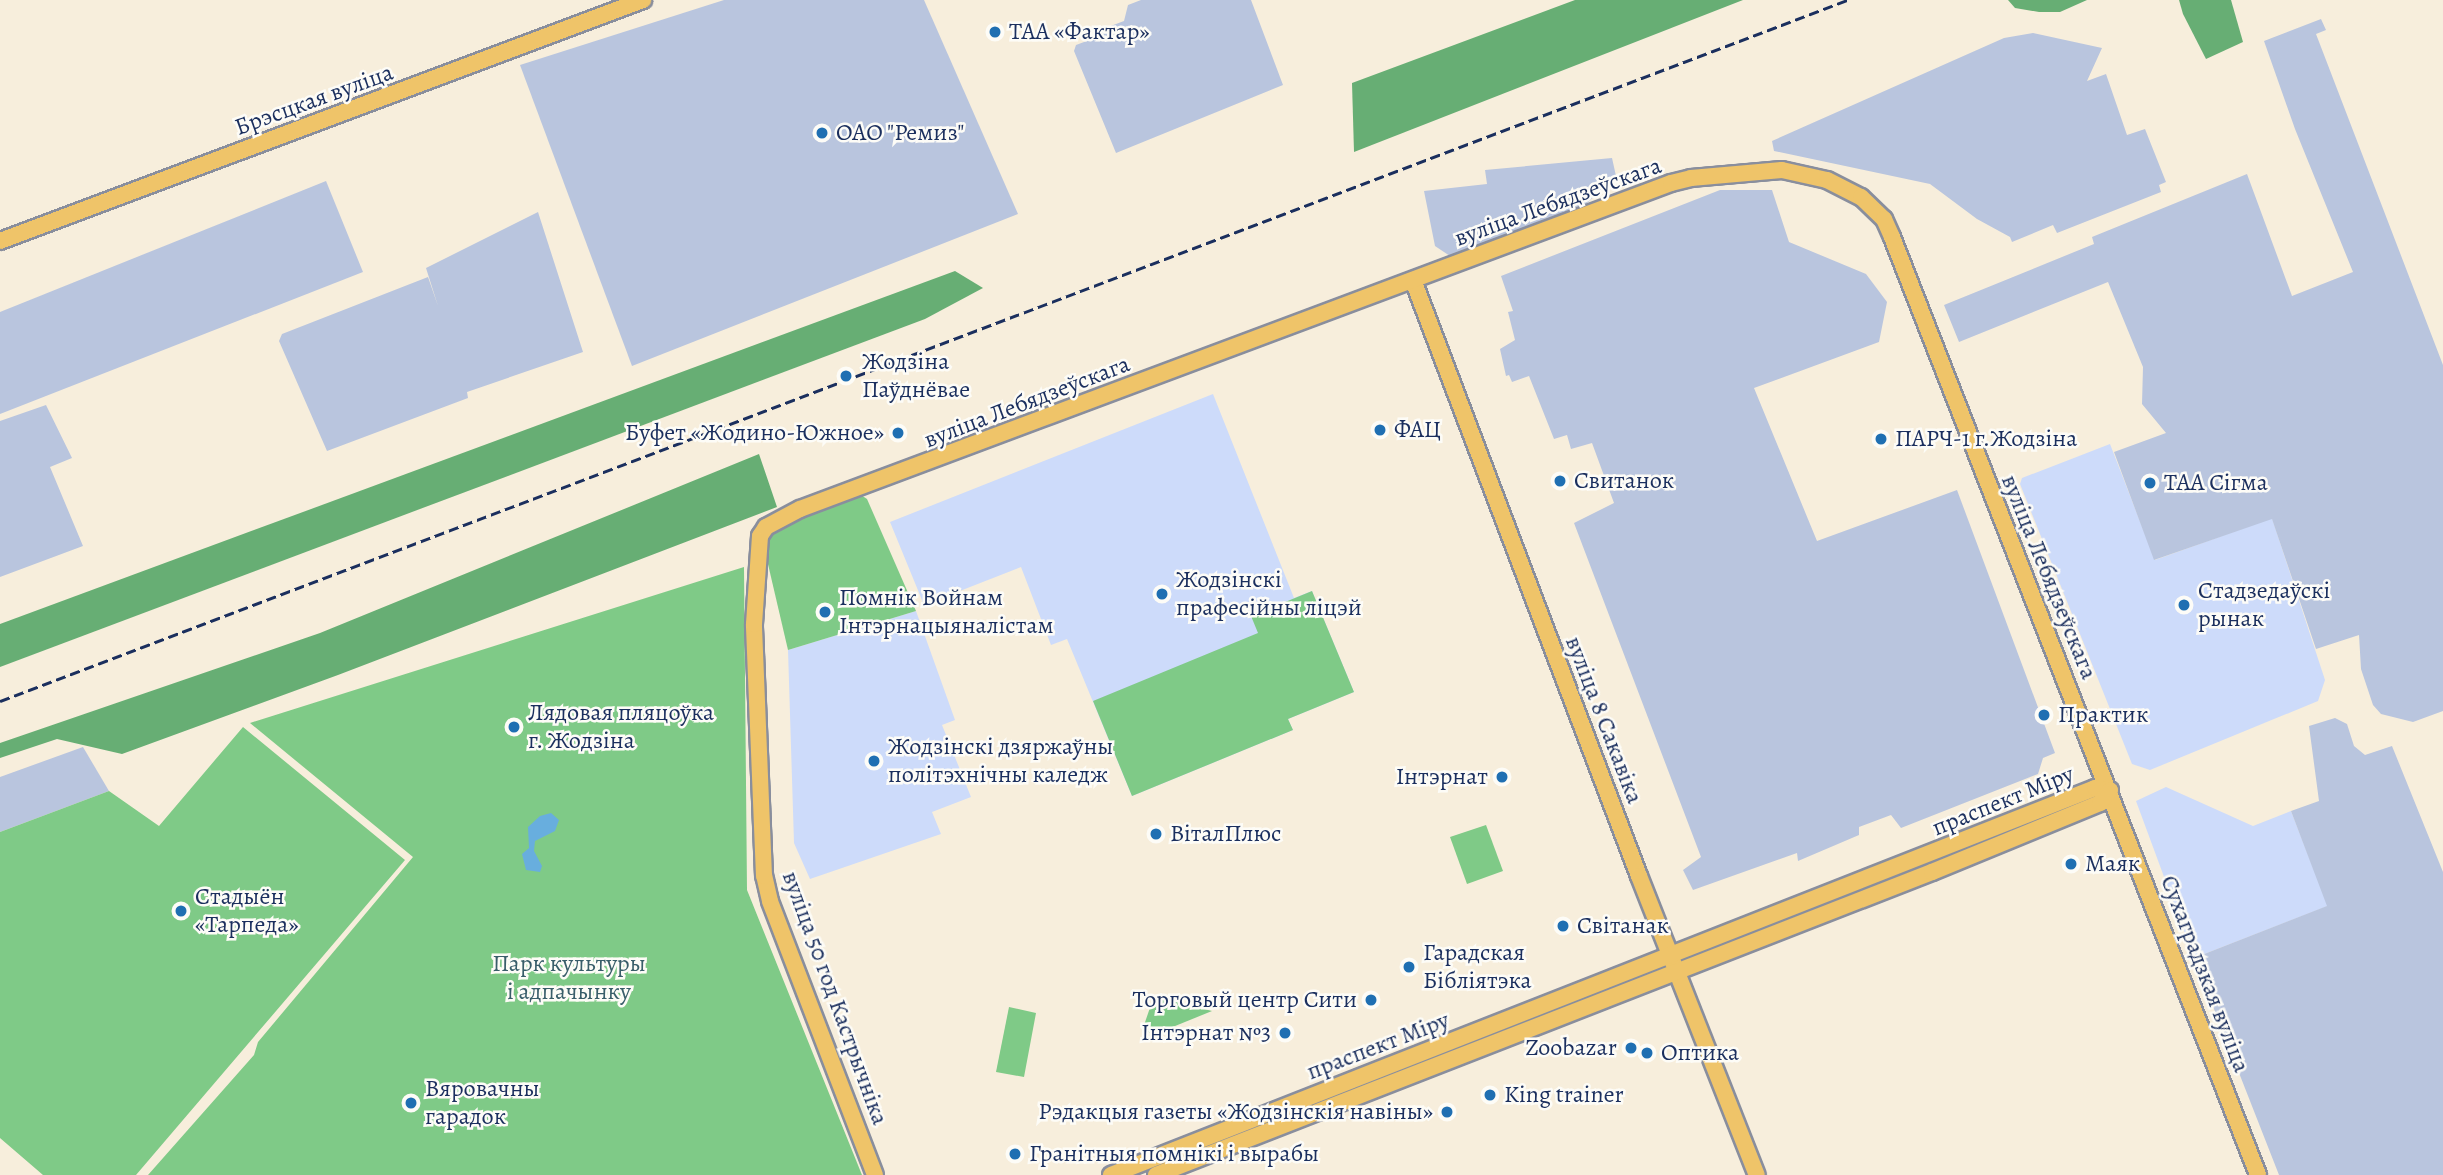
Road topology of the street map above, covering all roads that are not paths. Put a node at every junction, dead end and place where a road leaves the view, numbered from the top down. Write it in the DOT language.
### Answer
graph roads {
  1 [pos="642,0"];
  2 [pos="0,241"];
  3 [pos="1413,280"];
  4 [pos="754,624"];
  5 [pos="2110,790"];
  6 [pos="1673,964"];
  7 [pos="1214,1143"];
  8 [pos="875,1175"];
  9 [pos="1111,1175"];
  10 [pos="1156,1175"];
  11 [pos="1756,1175"];
  12 [pos="2258,1175"];
  1 -- 2 [label="main road, Брэсцкая вуліца"];
  3 -- 4 [label="main road, вуліца Лебядзеўскага"];
  3 -- 5 [label="main road, вуліца Лебядзеўскага"];
  3 -- 6 [label="main road, вуліца 8 Сакавіка"];
  4 -- 8 [label="main road, вуліца 50 год Кастрычніка"];
  5 -- 6 [label="main road, праспект Міру"];
  5 -- 12 [label="main road, Сухаградзкая вуліца"];
  6 -- 7 [label="main road, праспект Міру"];
  6 -- 11 [label="main road, вуліца 8 Сакавіка"];
  7 -- 9 [label="main road, праспект Міру"];
  7 -- 10 [label="main road, праспект Міру"];
}
